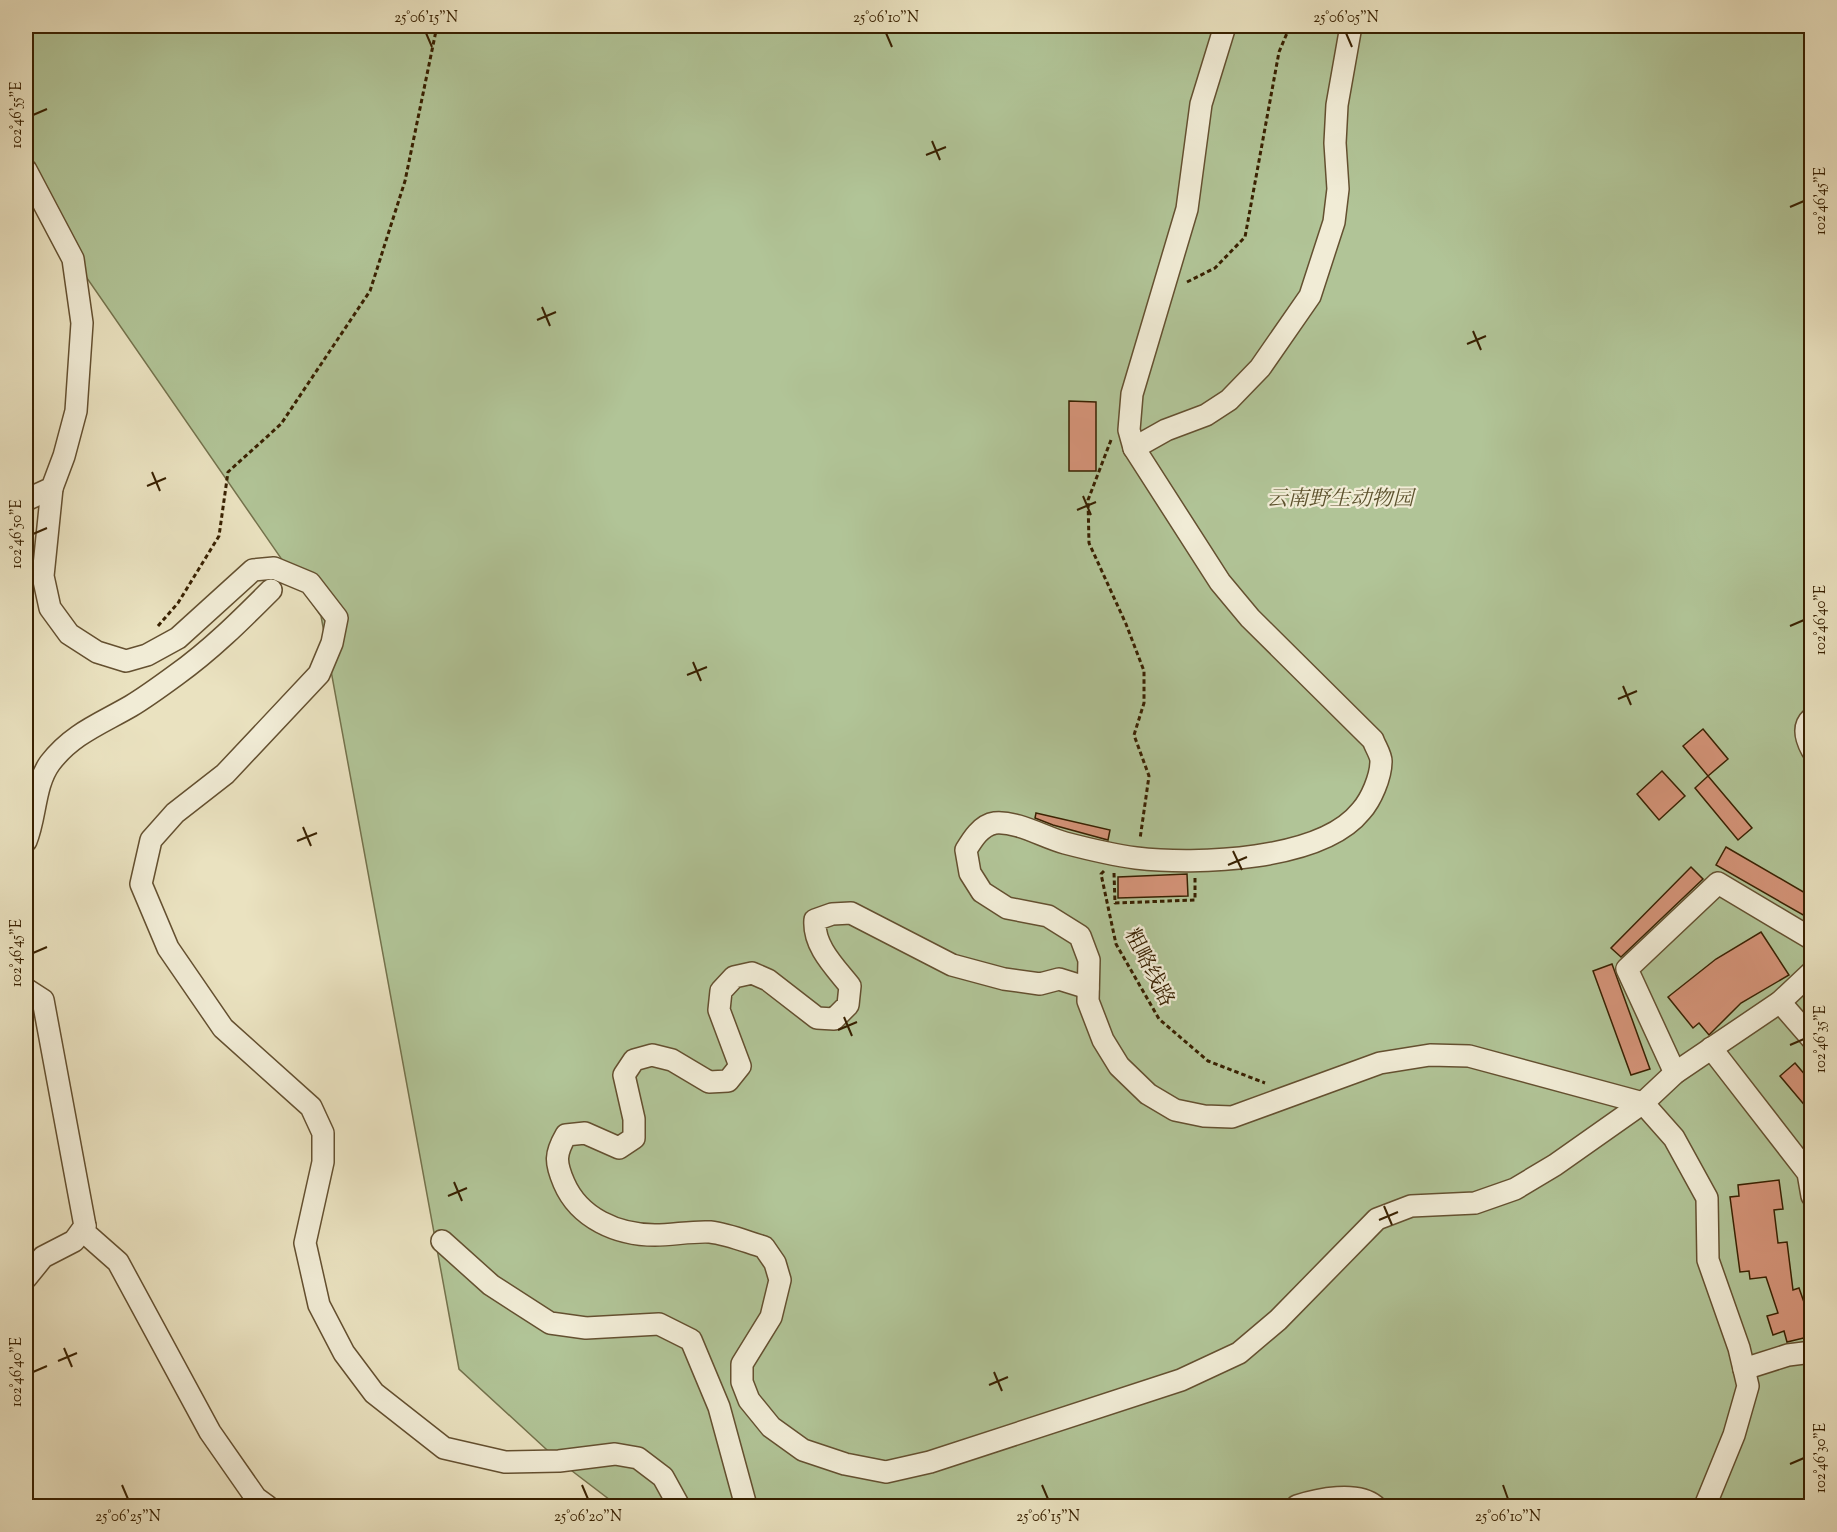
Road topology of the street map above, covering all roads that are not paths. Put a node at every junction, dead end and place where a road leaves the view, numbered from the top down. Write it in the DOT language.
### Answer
graph roads {
  1 [pos="1225,26"];
  2 [pos="1351,26"];
  3 [pos="26,170"];
  4 [pos="1134,448"];
  5 [pos="52,488"];
  6 [pos="26,500"];
  7 [pos="272,590"];
  8 [pos="1812,718"];
  9 [pos="1812,750"];
  10 [pos="26,841"];
  11 [pos="1812,939"];
  12 [pos="1812,972"];
  13 [pos="1088,988"];
  14 [pos="26,989"];
  15 [pos="1780,1002"];
  16 [pos="1812,1039"];
  17 [pos="1711,1048"];
  18 [pos="1675,1073"];
  19 [pos="1643,1103"];
  20 [pos="1812,1196"];
  21 [pos="85,1226"];
  22 [pos="442,1241"];
  23 [pos="26,1278"];
  24 [pos="1812,1352"];
  25 [pos="1744,1369"];
  26 [pos="267,1506"];
  27 [pos="679,1506"];
  28 [pos="746,1506"];
  29 [pos="1298,1506"];
  30 [pos="1376,1506"];
  31 [pos="1705,1506"];
  1 -- 4 [label="street"];
  2 -- 4 [label="street"];
  3 -- 5 [label="street"];
  4 -- 13 [label="street"];
  5 -- 6 [label="street"];
  5 -- 27 [label="street"];
  7 -- 10 [label="street"];
  8 -- 9 [label="street"];
  11 -- 18 [label="street"];
  12 -- 15 [label="street"];
  13 -- 19 [label="street"];
  13 -- 19 [label="street"];
  14 -- 21 [label="street"];
  15 -- 16 [label="street"];
  15 -- 17 [label="street"];
  17 -- 18 [label="street"];
  17 -- 20 [label="street"];
  18 -- 19 [label="street"];
  19 -- 25 [label="street"];
  21 -- 23 [label="street"];
  21 -- 26 [label="street"];
  22 -- 28 [label="street"];
  24 -- 25 [label="street"];
  25 -- 31 [label="street"];
  29 -- 30 [label="street"];
}
